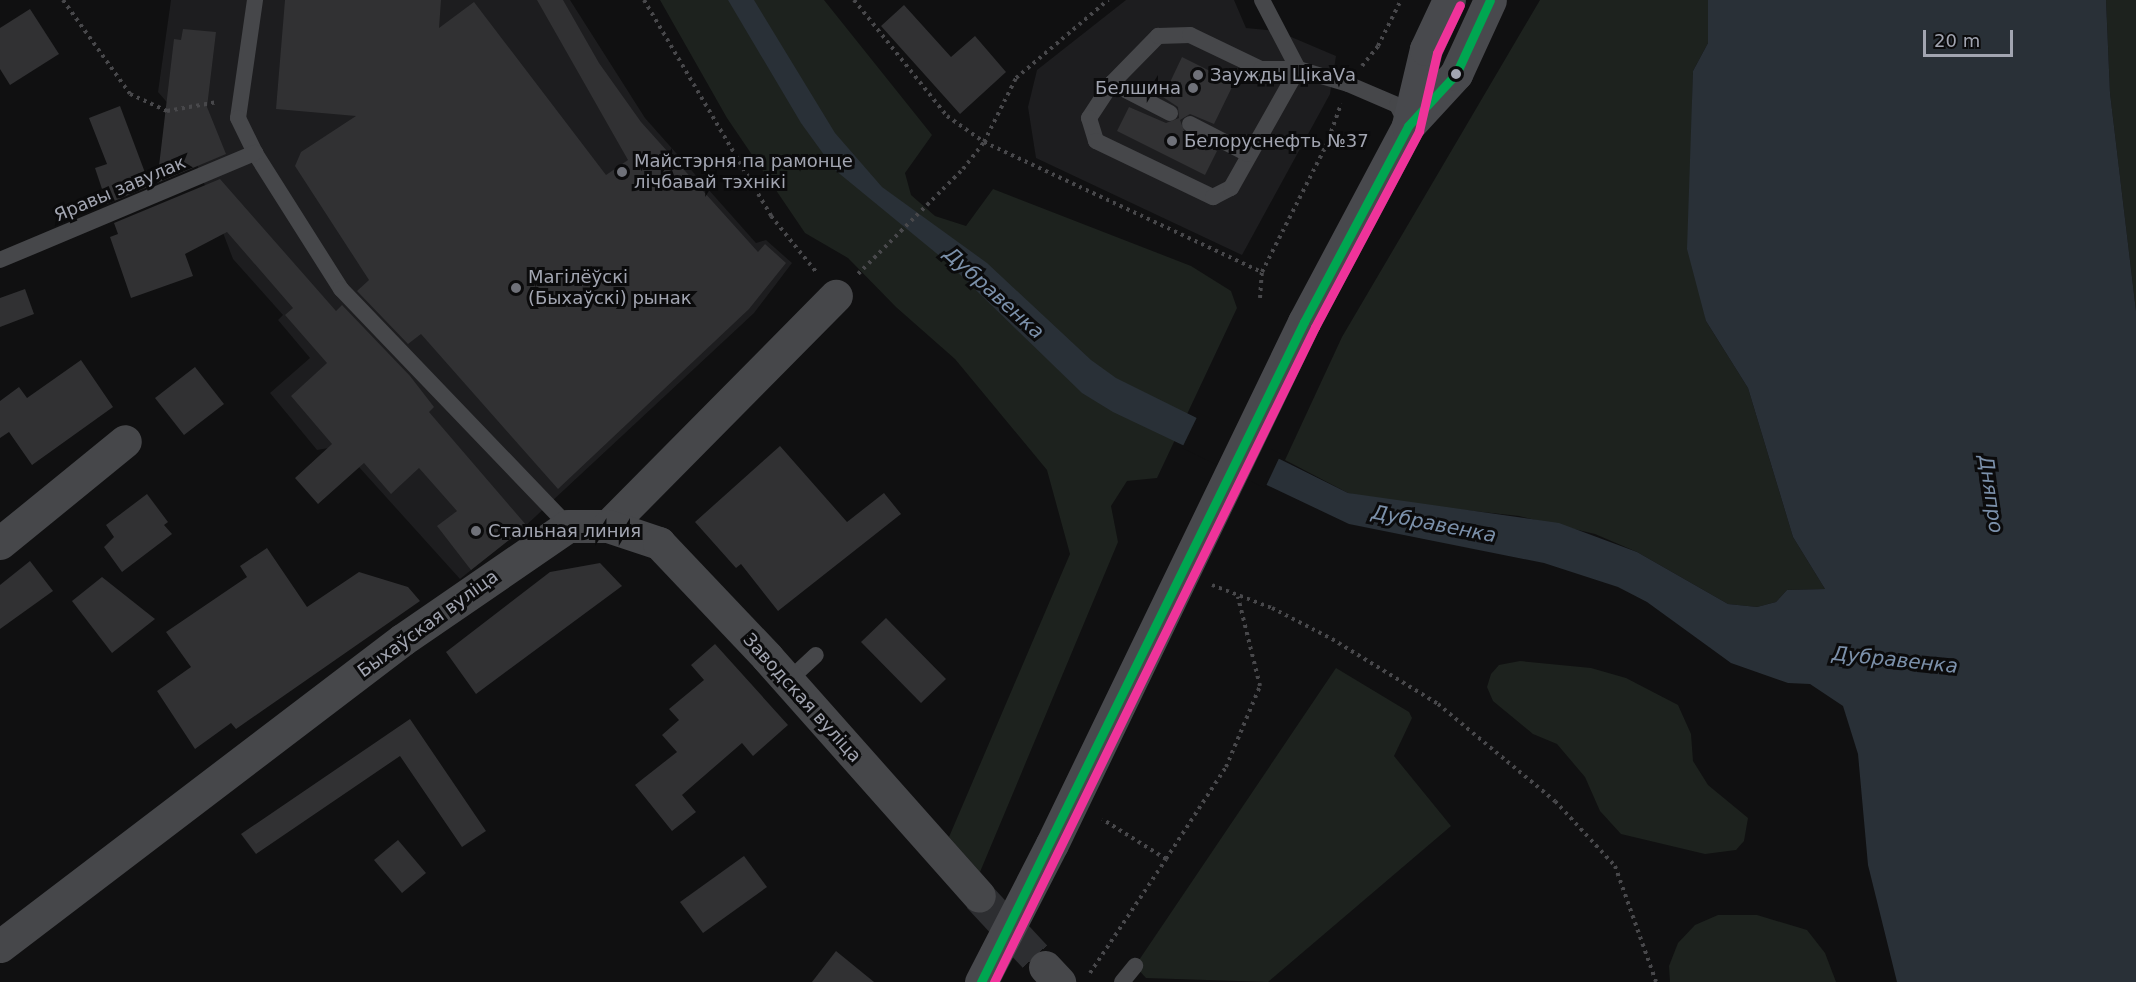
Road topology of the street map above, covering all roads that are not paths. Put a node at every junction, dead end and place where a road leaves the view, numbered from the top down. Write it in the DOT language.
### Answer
graph roads {
  1 [pos="255,0"];
  2 [pos="1262,0"];
  3 [pos="1449,0"];
  4 [pos="1490,0"];
  5 [pos="1298,69"];
  6 [pos="1112,83"];
  7 [pos="1170,113"];
  8 [pos="1190,124"];
  9 [pos="1408,126"];
  10 [pos="255,153"];
  11 [pos="1248,153"];
  12 [pos="0,260"];
  13 [pos="836,296"];
  14 [pos="125,441"];
  15 [pos="568,526"];
  16 [pos="608,526"];
  17 [pos="0,543"];
  18 [pos="816,655"];
  19 [pos="788,681"];
  20 [pos="979,896"];
  21 [pos="0,946"];
  22 [pos="1135,966"];
  23 [pos="981,982"];
  24 [pos="1122,982"];
  1 -- 10 [label="lane"];
  2 -- 5 [label="lane"];
  3 -- 9 [label="main road"];
  4 -- 9 [label="main road"];
  5 -- 6 [label="lane"];
  5 -- 9 [label="lane"];
  5 -- 11 [label="lane"];
  6 -- 7 [label="lane"];
  6 -- 11 [label="lane"];
  8 -- 11 [label="lane"];
  9 -- 23 [label="main road, bridge"];
  10 -- 12 [label="lane, Яравы завулак"];
  10 -- 15 [label="lane"];
  13 -- 16 [label="street"];
  14 -- 17 [label="street"];
  15 -- 16 [label="street"];
  15 -- 21 [label="street, Быхаўская вуліца"];
  16 -- 19 [label="street, Заводская вуліца"];
  18 -- 19 [label="lane"];
  19 -- 20 [label="street, Заводская вуліца"];
  22 -- 24 [label="lane"];
}
